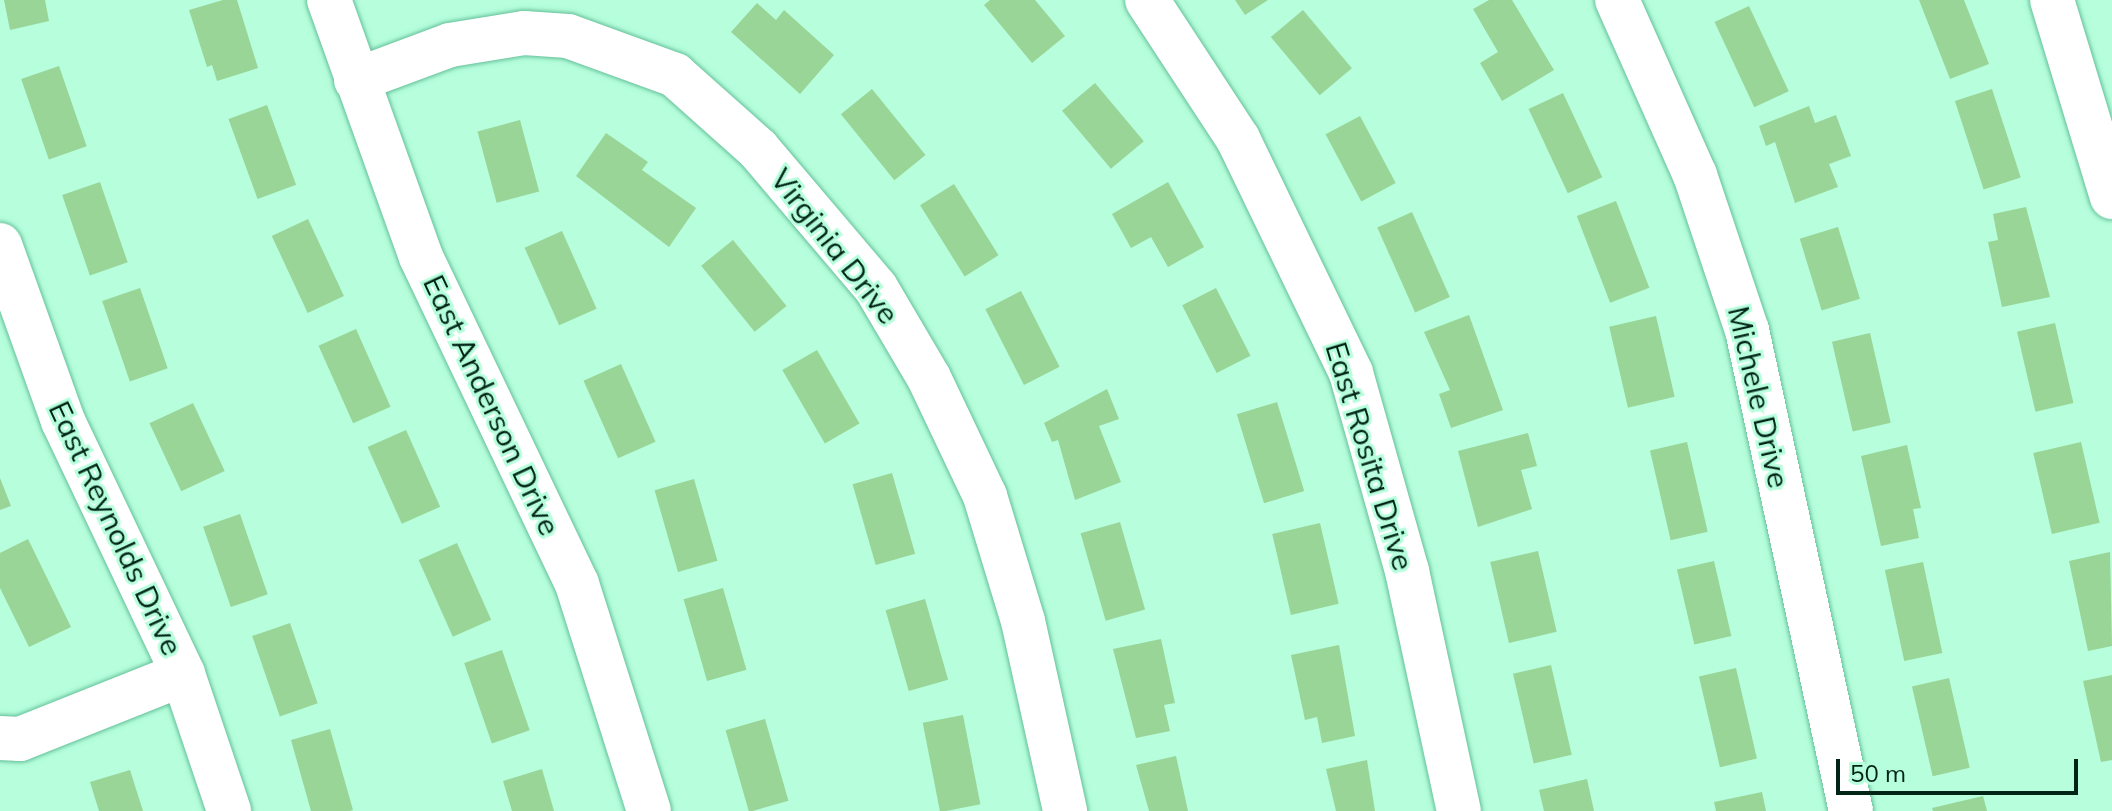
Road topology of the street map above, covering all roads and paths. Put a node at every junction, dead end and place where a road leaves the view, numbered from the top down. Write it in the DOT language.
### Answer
graph roads {
  1 [pos="329,0"];
  2 [pos="1147,0"];
  3 [pos="1617,0"];
  4 [pos="2052,0"];
  5 [pos="356,80"];
  6 [pos="2112,197"];
  7 [pos="0,245"];
  8 [pos="183,674"];
  9 [pos="0,738"];
  10 [pos="229,811"];
  11 [pos="649,811"];
  12 [pos="1065,811"];
  13 [pos="1459,811"];
  14 [pos="1851,811"];
  1 -- 5 [label="street, East Anderson Drive"];
  2 -- 13 [label="street, East Rosita Drive"];
  3 -- 14 [label="street, Michele Drive"];
  4 -- 6 [label="street"];
  5 -- 11 [label="street, East Anderson Drive"];
  5 -- 12 [label="street, Virginia Drive"];
  7 -- 8 [label="street, East Reynolds Drive"];
  8 -- 9 [label="street"];
  8 -- 10 [label="street, East Reynolds Drive"];
}
